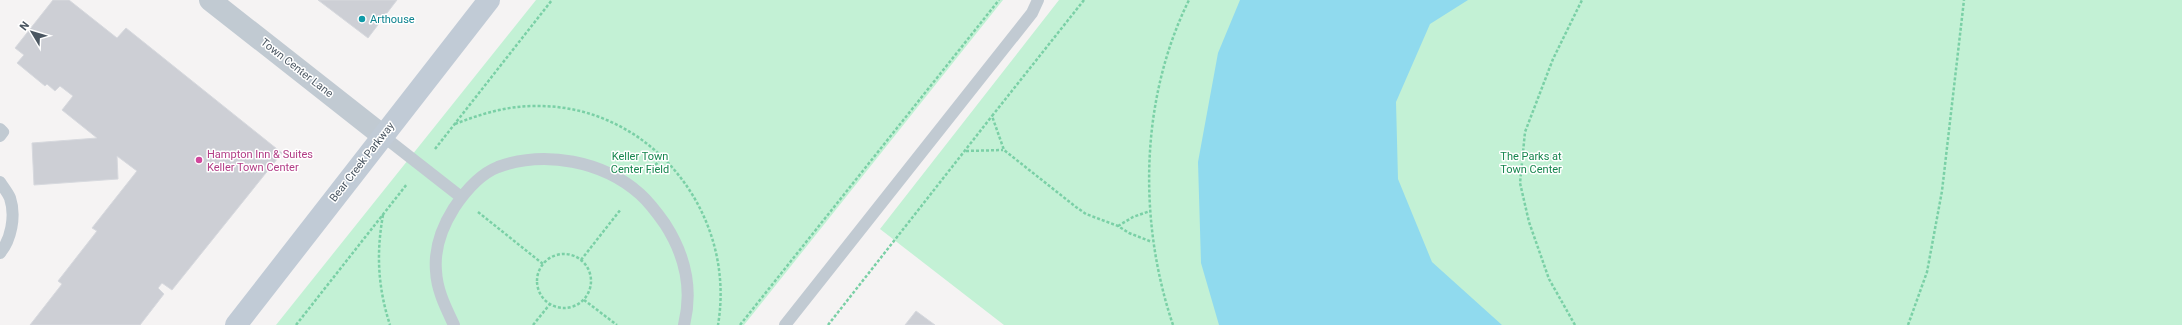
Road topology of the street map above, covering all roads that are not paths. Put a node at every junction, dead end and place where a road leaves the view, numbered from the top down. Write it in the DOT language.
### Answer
graph roads {
  1 [pos="210,0"];
  2 [pos="490,0"];
  3 [pos="1038,0"];
  4 [pos="0,129"];
  5 [pos="0,136"];
  6 [pos="383,136"];
  7 [pos="0,182"];
  8 [pos="461,198"];
  9 [pos="0,253"];
  10 [pos="236,325"];
  11 [pos="454,325"];
  12 [pos="684,325"];
  13 [pos="785,325"];
  1 -- 6 [label="street, Town Center Lane"];
  2 -- 6 [label="main road, Bear Creek Parkway"];
  3 -- 13 [label="lane"];
  4 -- 5 [label="lane"];
  6 -- 8 [label="lane"];
  6 -- 10 [label="main road, Bear Creek Parkway"];
  7 -- 9 [label="lane"];
  8 -- 11 [label="lane"];
  8 -- 12 [label="lane"];
}
